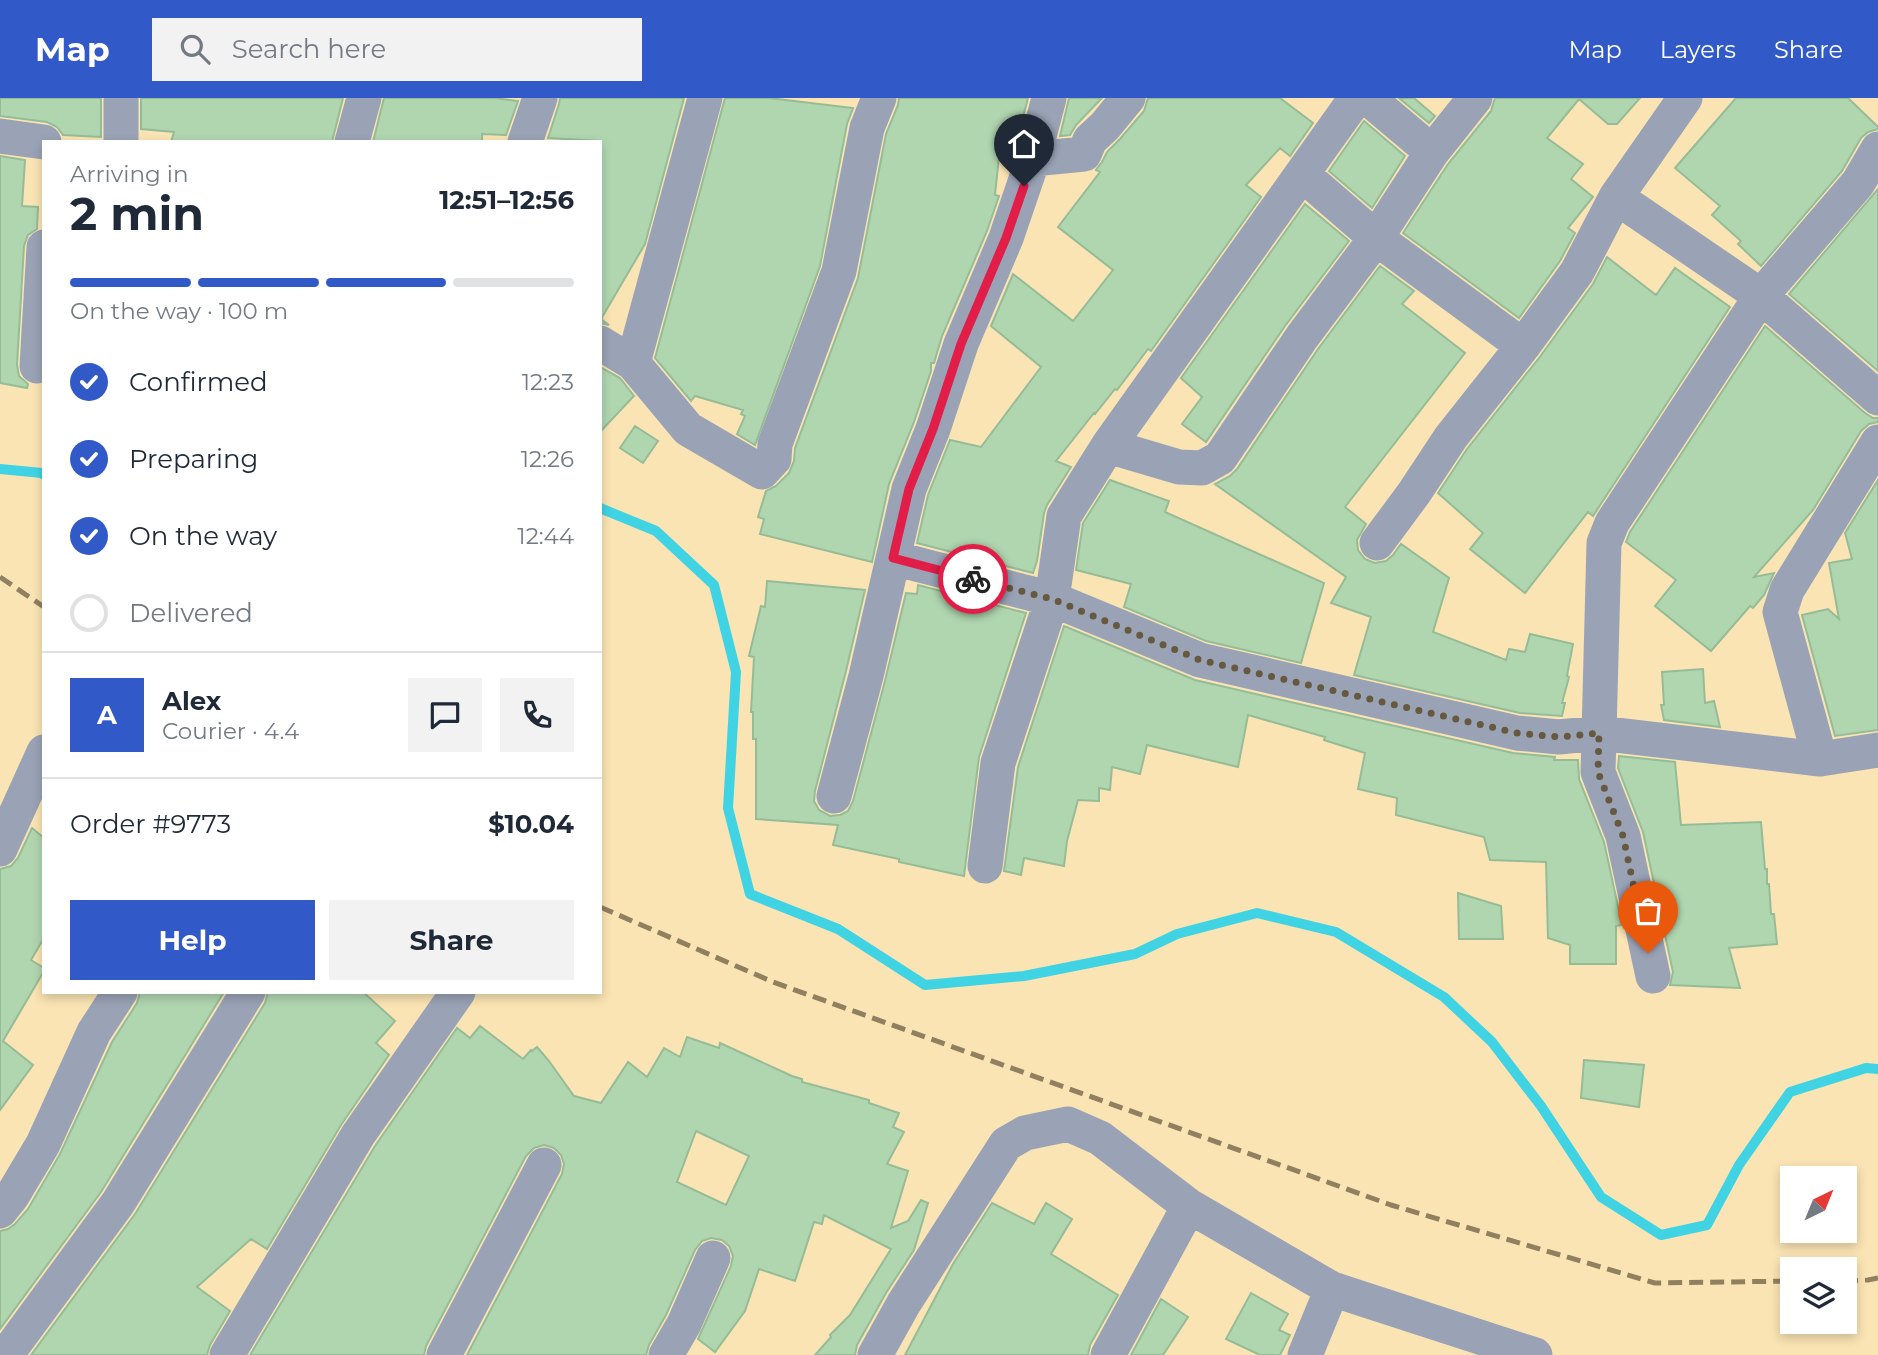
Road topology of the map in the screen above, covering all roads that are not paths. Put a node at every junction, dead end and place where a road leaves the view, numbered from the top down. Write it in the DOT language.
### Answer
graph roads {
  1 [pos="121,98"];
  2 [pos="364,98"];
  3 [pos="540,98"];
  4 [pos="705,98"];
  5 [pos="879,98"];
  6 [pos="1049,98"];
  7 [pos="1128,98"];
  8 [pos="1475,98"];
  9 [pos="1685,98"];
  10 [pos="1347,102"];
  11 [pos="0,136"];
  12 [pos="121,140"];
  13 [pos="353,140"];
  14 [pos="526,140"];
  15 [pos="42,142"];
  16 [pos="1878,149"];
  17 [pos="1432,152"];
  18 [pos="1033,159"];
  19 [pos="1302,174"];
  20 [pos="1616,197"];
  21 [pos="1376,238"];
  22 [pos="42,281"];
  23 [pos="1761,296"];
  24 [pos="602,344"];
  25 [pos="1523,346"];
  26 [pos="632,363"];
  27 [pos="37,366"];
  28 [pos="1878,398"];
  29 [pos="1878,442"];
  30 [pos="1108,446"];
  31 [pos="1377,543"];
  32 [pos="893,558"];
  33 [pos="1052,599"];
  34 [pos="1599,733"];
  35 [pos="1878,750"];
  36 [pos="42,756"];
  37 [pos="1820,759"];
  38 [pos="834,796"];
  39 [pos="0,849"];
  40 [pos="985,866"];
  41 [pos="1653,976"];
  42 [pos="119,994"];
  43 [pos="247,994"];
  44 [pos="457,994"];
  45 [pos="544,1165"];
  46 [pos="1189,1206"];
  47 [pos="0,1212"];
  48 [pos="713,1258"];
  49 [pos="1332,1289"];
  50 [pos="882,1353"];
  51 [pos="6,1355"];
  52 [pos="227,1355"];
  53 [pos="444,1355"];
  54 [pos="666,1355"];
  55 [pos="1108,1355"];
  56 [pos="1305,1355"];
  57 [pos="1535,1355"];
  1 -- 12 [label="street"];
  2 -- 13 [label="street"];
  3 -- 14 [label="street"];
  4 -- 26 [label="street"];
  5 -- 26 [label="street"];
  6 -- 18 [label="street"];
  7 -- 18 [label="street"];
  8 -- 17 [label="street"];
  9 -- 20 [label="street"];
  10 -- 17 [label="street"];
  10 -- 19 [label="street"];
  11 -- 15 [label="street"];
  16 -- 23 [label="street"];
  17 -- 21 [label="street"];
  18 -- 32 [label="street"];
  19 -- 21 [label="street"];
  19 -- 30 [label="street"];
  20 -- 23 [label="street"];
  20 -- 25 [label="street"];
  21 -- 25 [label="street"];
  21 -- 30 [label="street"];
  22 -- 27 [label="street"];
  23 -- 28 [label="street"];
  23 -- 34 [label="street"];
  24 -- 26 [label="street"];
  25 -- 31 [label="street"];
  29 -- 37 [label="street"];
  30 -- 33 [label="street"];
  32 -- 33 [label="street"];
  32 -- 38 [label="street"];
  33 -- 34 [label="street"];
  33 -- 40 [label="street"];
  34 -- 37 [label="street"];
  34 -- 41 [label="street"];
  35 -- 37 [label="street"];
  36 -- 39 [label="street"];
  42 -- 47 [label="street"];
  43 -- 51 [label="street"];
  44 -- 52 [label="street"];
  45 -- 53 [label="street"];
  46 -- 49 [label="street"];
  46 -- 50 [label="street"];
  46 -- 55 [label="street"];
  48 -- 54 [label="street"];
  49 -- 56 [label="street"];
  49 -- 57 [label="street"];
}
